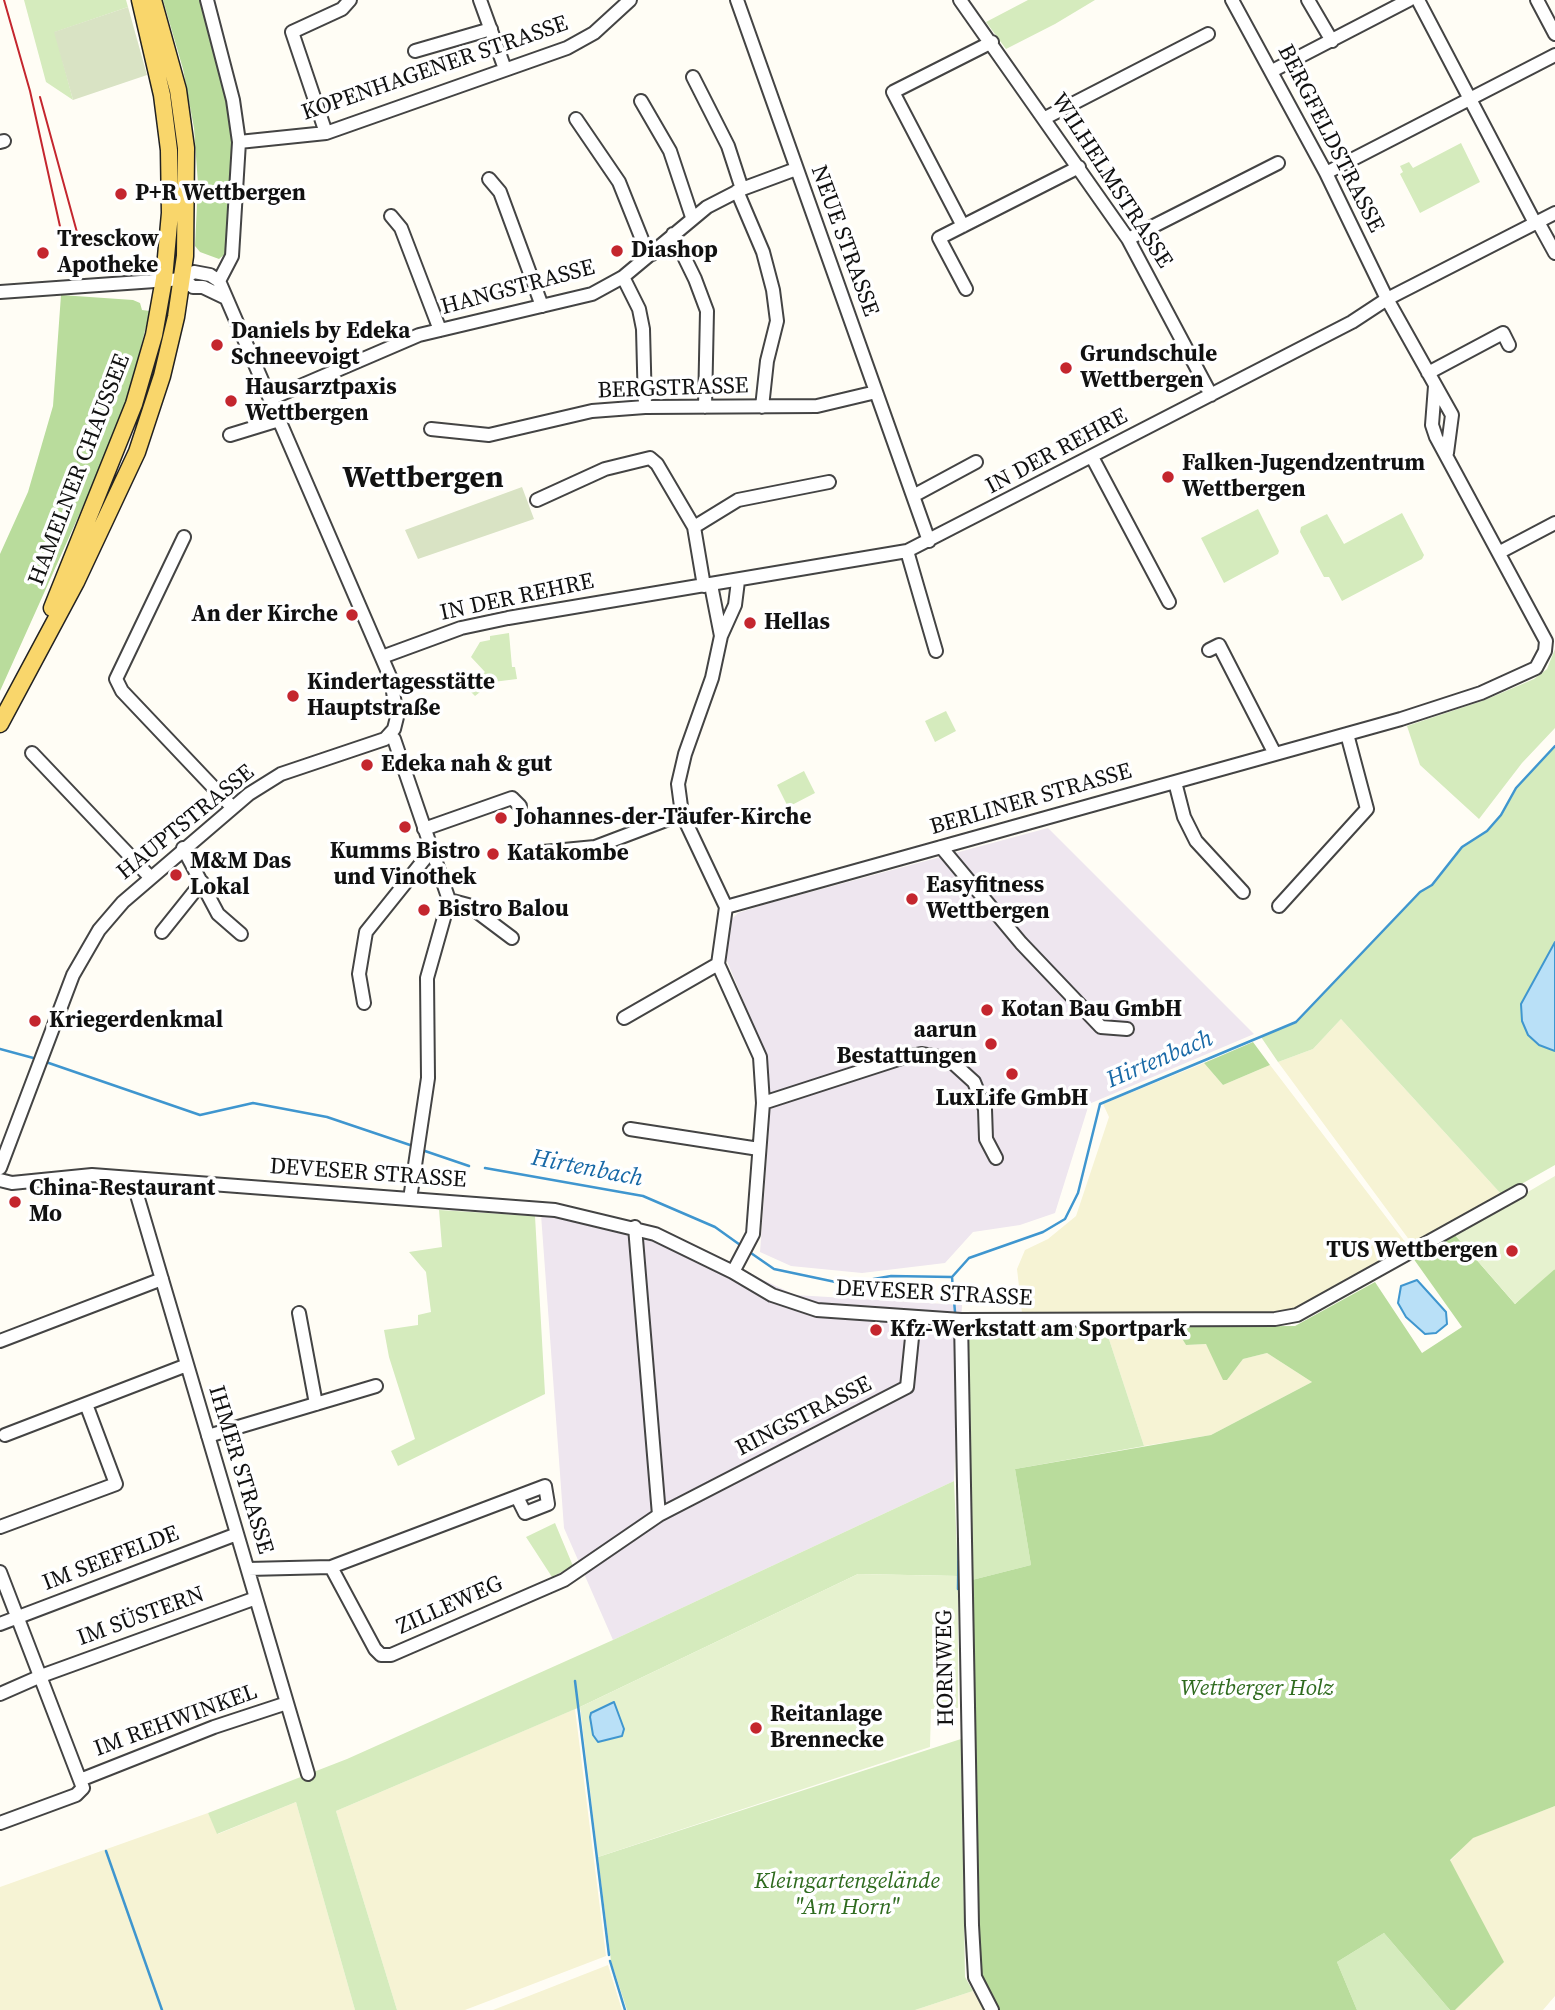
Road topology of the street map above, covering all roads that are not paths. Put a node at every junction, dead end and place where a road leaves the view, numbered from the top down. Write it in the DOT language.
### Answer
graph roads {
  1 [pos="140,0"];
  2 [pos="153,0"];
  3 [pos="206,0"];
  4 [pos="350,0"];
  5 [pos="481,0"];
  6 [pos="630,0"];
  7 [pos="737,0"];
  8 [pos="960,0"];
  9 [pos="1232,0"];
  10 [pos="1308,0"];
  11 [pos="1409,0"];
  12 [pos="1418,0"];
  13 [pos="1537,0"];
  14 [pos="491,29"];
  15 [pos="1208,34"];
  16 [pos="1555,34"];
  17 [pos="1332,41"];
  18 [pos="992,42"];
  19 [pos="415,51"];
  20 [pos="1555,55"];
  21 [pos="505,69"];
  22 [pos="1272,71"];
  23 [pos="693,77"];
  24 [pos="1470,99"];
  25 [pos="641,101"];
  26 [pos="1045,118"];
  27 [pos="576,119"];
  28 [pos="326,133"];
  29 [pos="239,142"];
  30 [pos="1278,163"];
  31 [pos="1079,167"];
  32 [pos="796,169"];
  33 [pos="1326,173"];
  34 [pos="489,179"];
  35 [pos="740,190"];
  36 [pos="1555,213"];
  37 [pos="391,216"];
  38 [pos="692,217"];
  39 [pos="1536,222"];
  40 [pos="963,226"];
  41 [pos="673,234"];
  42 [pos="1128,239"];
  43 [pos="1555,253"];
  44 [pos="652,254"];
  45 [pos="623,277"];
  46 [pos="164,279"];
  47 [pos="183,279"];
  48 [pos="219,281"];
  49 [pos="966,289"];
  50 [pos="0,292"];
  51 [pos="226,298"];
  52 [pos="1387,299"];
  53 [pos="542,306"];
  54 [pos="440,330"];
  55 [pos="1509,345"];
  56 [pos="1428,373"];
  57 [pos="1435,386"];
  58 [pos="876,392"];
  59 [pos="1211,394"];
  60 [pos="270,399"];
  61 [pos="645,407"];
  62 [pos="705,407"];
  63 [pos="762,407"];
  64 [pos="279,420"];
  65 [pos="431,429"];
  66 [pos="230,435"];
  67 [pos="1447,453"];
  68 [pos="1092,457"];
  69 [pos="976,462"];
  70 [pos="829,482"];
  71 [pos="912,496"];
  72 [pos="537,500"];
  73 [pos="1555,523"];
  74 [pos="694,527"];
  75 [pos="184,537"];
  76 [pos="929,541"];
  77 [pos="907,551"];
  78 [pos="1500,552"];
  79 [pos="738,580"];
  80 [pos="708,586"];
  81 [pos="1169,603"];
  82 [pos="721,636"];
  83 [pos="1209,650"];
  84 [pos="936,651"];
  85 [pos="382,657"];
  86 [pos="31,662"];
  87 [pos="0,724"];
  88 [pos="1347,734"];
  89 [pos="390,735"];
  90 [pos="32,753"];
  91 [pos="1275,754"];
  92 [pos="1175,782"];
  93 [pos="520,806"];
  94 [pos="232,807"];
  95 [pos="682,814"];
  96 [pos="424,829"];
  97 [pos="942,847"];
  98 [pos="183,848"];
  99 [pos="431,851"];
  100 [pos="543,852"];
  101 [pos="150,877"];
  102 [pos="202,882"];
  103 [pos="1243,892"];
  104 [pos="449,900"];
  105 [pos="1279,906"];
  106 [pos="726,907"];
  107 [pos="162,932"];
  108 [pos="241,934"];
  109 [pos="512,938"];
  110 [pos="718,964"];
  111 [pos="365,1003"];
  112 [pos="624,1018"];
  113 [pos="1127,1029"];
  114 [pos="763,1102"];
  115 [pos="630,1129"];
  116 [pos="759,1149"];
  117 [pos="996,1158"];
  118 [pos="1,1163"];
  119 [pos="132,1178"];
  120 [pos="0,1180"];
  121 [pos="1520,1191"];
  122 [pos="410,1199"];
  123 [pos="635,1227"];
  124 [pos="733,1272"];
  125 [pos="162,1279"];
  126 [pos="299,1313"];
  127 [pos="914,1318"];
  128 [pos="961,1320"];
  129 [pos="0,1341"];
  130 [pos="187,1365"];
  131 [pos="376,1386"];
  132 [pos="86,1404"];
  133 [pos="316,1404"];
  134 [pos="5,1435"];
  135 [pos="208,1436"];
  136 [pos="517,1497"];
  137 [pos="659,1515"];
  138 [pos="0,1527"];
  139 [pos="237,1534"];
  140 [pos="588,1564"];
  141 [pos="331,1567"];
  142 [pos="248,1569"];
  143 [pos="0,1572"];
  144 [pos="256,1598"];
  145 [pos="18,1617"];
  146 [pos="0,1624"];
  147 [pos="41,1676"];
  148 [pos="0,1694"];
  149 [pos="287,1703"];
  150 [pos="308,1774"];
  151 [pos="80,1780"];
  152 [pos="0,1823"];
  153 [pos="992,2010"];
  1 -- 46 [label="main road, HAMELNER CHAUSSEE"];
  2 -- 47 [label="main road, HAMELNER CHAUSSEE"];
  3 -- 29 [label="street"];
  4 -- 28 [label="street"];
  5 -- 14 [label="street"];
  6 -- 21 [label="street, KOPENHAGENER STRASSE"];
  7 -- 32 [label="street, NEUE STRASSE"];
  8 -- 18 [label="street, WILHELMSTRASSE"];
  9 -- 22 [label="street, BERGFELDSTRASSE"];
  10 -- 17 [label="street"];
  11 -- 17 [label="street"];
  12 -- 24 [label="street"];
  13 -- 16 [label="street"];
  14 -- 19 [label="street"];
  14 -- 21 [label="street"];
  15 -- 26 [label="street"];
  17 -- 22 [label="street"];
  18 -- 26 [label="street, WILHELMSTRASSE"];
  18 -- 40 [label="street"];
  20 -- 24 [label="street"];
  21 -- 28 [label="street, KOPENHAGENER STRASSE"];
  22 -- 33 [label="street, BERGFELDSTRASSE"];
  23 -- 35 [label="street"];
  24 -- 33 [label="street"];
  24 -- 39 [label="street"];
  25 -- 38 [label="street"];
  26 -- 31 [label="street, WILHELMSTRASSE"];
  27 -- 44 [label="street"];
  28 -- 29 [label="street, KOPENHAGENER STRASSE"];
  29 -- 48 [label="street"];
  30 -- 42 [label="street"];
  31 -- 40 [label="street"];
  31 -- 42 [label="street, WILHELMSTRASSE"];
  32 -- 35 [label="street, HANGSTRASSE"];
  32 -- 58 [label="street, NEUE STRASSE"];
  33 -- 52 [label="street, BERGFELDSTRASSE"];
  34 -- 53 [label="street"];
  35 -- 38 [label="street, HANGSTRASSE"];
  35 -- 63 [label="street"];
  36 -- 39 [label="street, IN DER REHRE"];
  37 -- 54 [label="street"];
  38 -- 41 [label="street, HANGSTRASSE"];
  39 -- 43 [label="street"];
  39 -- 52 [label="street, IN DER REHRE"];
  40 -- 49 [label="street"];
  41 -- 44 [label="street, HANGSTRASSE"];
  41 -- 62 [label="street"];
  42 -- 59 [label="street, WILHELMSTRASSE"];
  44 -- 45 [label="street, HANGSTRASSE"];
  45 -- 53 [label="street, HANGSTRASSE"];
  45 -- 61 [label="street"];
  46 -- 47 [label="street"];
  46 -- 50 [label="street"];
  46 -- 86 [label="main road, HAMELNER CHAUSSEE"];
  47 -- 48 [label="street"];
  47 -- 51 [label="street"];
  47 -- 86 [label="main road, HAMELNER CHAUSSEE"];
  48 -- 51 [label="street"];
  51 -- 60 [label="street"];
  52 -- 56 [label="street, BERGFELDSTRASSE"];
  52 -- 59 [label="street, IN DER REHRE"];
  53 -- 54 [label="street, HANGSTRASSE"];
  54 -- 60 [label="street, HANGSTRASSE"];
  55 -- 56 [label="street"];
  56 -- 57 [label="street, BERGFELDSTRASSE"];
  57 -- 67 [label="street"];
  57 -- 67 [label="street, BERGFELDSTRASSE"];
  58 -- 63 [label="street, BERGSTRASSE"];
  58 -- 71 [label="street, NEUE STRASSE"];
  59 -- 68 [label="street, IN DER REHRE"];
  60 -- 64 [label="street"];
  61 -- 62 [label="street, BERGSTRASSE"];
  61 -- 65 [label="street, BERGSTRASSE"];
  62 -- 63 [label="street, BERGSTRASSE"];
  64 -- 66 [label="street"];
  64 -- 85 [label="street"];
  67 -- 78 [label="street"];
  68 -- 76 [label="street, IN DER REHRE"];
  68 -- 81 [label="street"];
  69 -- 71 [label="street"];
  70 -- 74 [label="street"];
  71 -- 76 [label="street, NEUE STRASSE"];
  72 -- 74 [label="street"];
  73 -- 78 [label="street"];
  74 -- 80 [label="street"];
  75 -- 94 [label="street"];
  76 -- 77 [label="street, IN DER REHRE"];
  77 -- 79 [label="street, IN DER REHRE"];
  77 -- 84 [label="street"];
  78 -- 88 [label="street, BERLINER STRASSE"];
  79 -- 80 [label="street, IN DER REHRE"];
  79 -- 82 [label="street"];
  80 -- 82 [label="street"];
  80 -- 85 [label="street, IN DER REHRE"];
  82 -- 95 [label="street"];
  83 -- 91 [label="street"];
  85 -- 89 [label="street"];
  86 -- 87 [label="main road, HAMELNER CHAUSSEE"];
  88 -- 91 [label="street, BERLINER STRASSE"];
  88 -- 105 [label="street"];
  89 -- 94 [label="street, HAUPTSTRASSE"];
  89 -- 96 [label="street"];
  90 -- 101 [label="street"];
  91 -- 92 [label="street, BERLINER STRASSE"];
  92 -- 97 [label="street, BERLINER STRASSE"];
  92 -- 103 [label="street"];
  93 -- 96 [label="street"];
  94 -- 98 [label="street, HAUPTSTRASSE"];
  95 -- 100 [label="street"];
  95 -- 106 [label="street"];
  96 -- 99 [label="street"];
  97 -- 106 [label="street, BERLINER STRASSE"];
  97 -- 113 [label="street"];
  98 -- 101 [label="street, HAUPTSTRASSE"];
  98 -- 102 [label="street"];
  99 -- 104 [label="street"];
  99 -- 111 [label="street"];
  101 -- 118 [label="street, HAUPTSTRASSE"];
  102 -- 107 [label="street"];
  102 -- 108 [label="street"];
  104 -- 109 [label="street"];
  104 -- 122 [label="street"];
  106 -- 110 [label="street"];
  110 -- 112 [label="street"];
  110 -- 114 [label="street"];
  114 -- 116 [label="street"];
  114 -- 117 [label="street"];
  115 -- 116 [label="street"];
  116 -- 124 [label="street"];
  119 -- 120 [label="street, DEVESER STRASSE"];
  119 -- 122 [label="street, DEVESER STRASSE"];
  119 -- 125 [label="street, IHMER STRASSE"];
  121 -- 128 [label="street, DEVESER STRASSE"];
  122 -- 123 [label="street, DEVESER STRASSE"];
  123 -- 124 [label="street, DEVESER STRASSE"];
  123 -- 137 [label="street"];
  124 -- 127 [label="street, DEVESER STRASSE"];
  125 -- 129 [label="street"];
  125 -- 130 [label="street, IHMER STRASSE"];
  126 -- 133 [label="street"];
  127 -- 128 [label="street, DEVESER STRASSE"];
  127 -- 137 [label="street, RINGSTRASSE"];
  128 -- 153 [label="street, HORNWEG"];
  130 -- 132 [label="street"];
  130 -- 135 [label="street, IHMER STRASSE"];
  131 -- 133 [label="street"];
  132 -- 134 [label="street"];
  132 -- 138 [label="street"];
  133 -- 135 [label="street"];
  135 -- 139 [label="street, IHMER STRASSE"];
  136 -- 141 [label="street"];
  137 -- 140 [label="street, RINGSTRASSE"];
  139 -- 142 [label="street, IHMER STRASSE"];
  139 -- 145 [label="street, IM SEEFELDE"];
  140 -- 141 [label="street, ZILLEWEG"];
  141 -- 142 [label="street"];
  142 -- 144 [label="street, IHMER STRASSE"];
  143 -- 145 [label="street"];
  144 -- 147 [label="street, IM SÜSTERN"];
  144 -- 149 [label="street, IHMER STRASSE"];
  145 -- 146 [label="street, IM SEEFELDE"];
  145 -- 147 [label="street"];
  147 -- 148 [label="street, IM SÜSTERN"];
  147 -- 151 [label="street"];
  149 -- 150 [label="street, IHMER STRASSE"];
  149 -- 151 [label="street, IM REHWINKEL"];
  151 -- 152 [label="street"];
}
